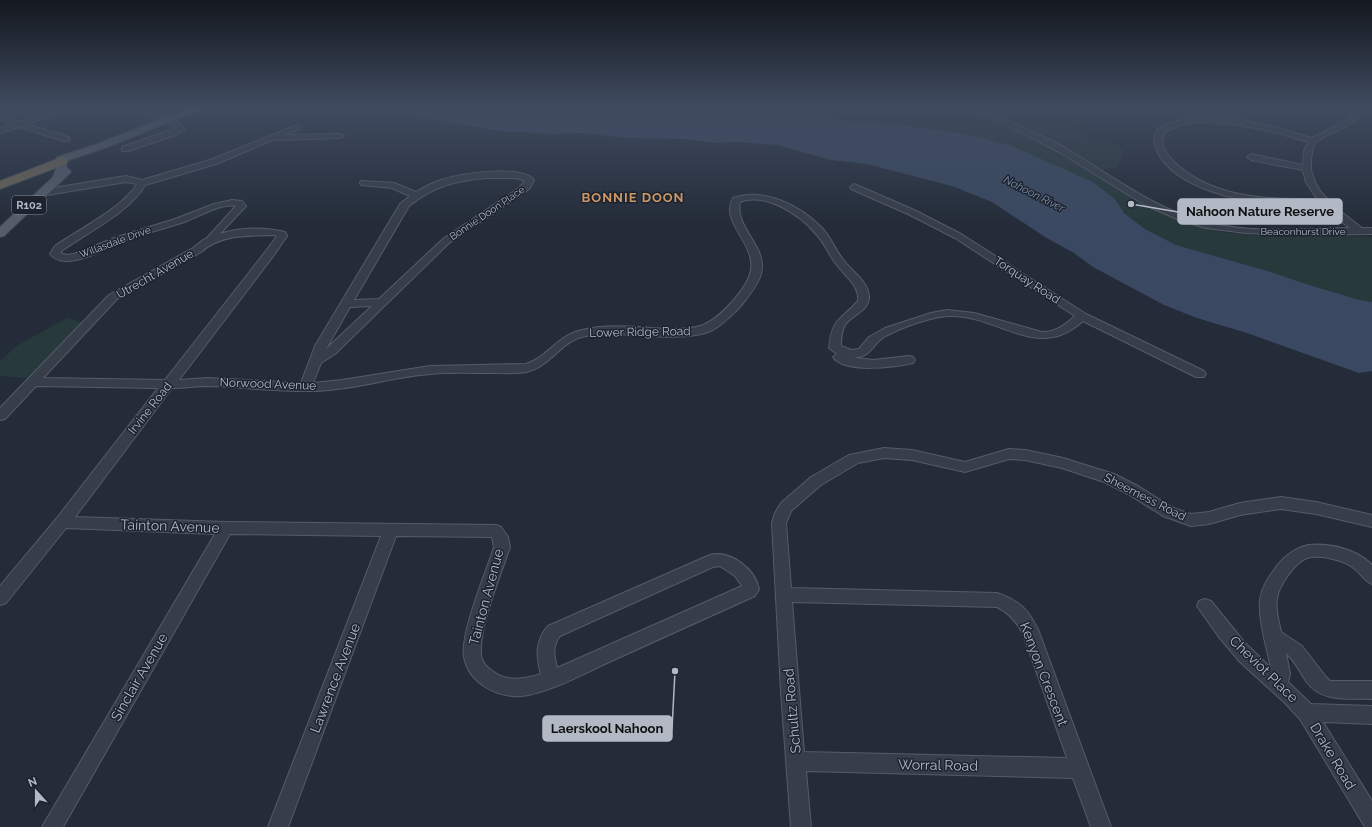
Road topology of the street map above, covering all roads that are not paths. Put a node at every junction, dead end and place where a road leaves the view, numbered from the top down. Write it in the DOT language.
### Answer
graph roads {
  1 [pos="100,147"];
  2 [pos="132,147"];
  3 [pos="250,147"];
  4 [pos="1055,147"];
  5 [pos="1159,147"];
  6 [pos="1309,147"];
  7 [pos="125,149"];
  8 [pos="1251,157"];
  9 [pos="66,163"];
  10 [pos="1306,168"];
  11 [pos="0,180"];
  12 [pos="142,183"];
  13 [pos="364,183"];
  14 [pos="0,185"];
  15 [pos="854,187"];
  16 [pos="41,193"];
  17 [pos="416,195"];
  18 [pos="1322,202"];
  19 [pos="259,231"];
  20 [pos="1360,231"];
  21 [pos="1372,231"];
  22 [pos="0,233"];
  23 [pos="206,242"];
  24 [pos="383,302"];
  25 [pos="346,304"];
  26 [pos="1082,316"];
  27 [pos="835,348"];
  28 [pos="909,360"];
  29 [pos="315,361"];
  30 [pos="501,369"];
  31 [pos="1200,374"];
  32 [pos="34,382"];
  33 [pos="169,384"];
  34 [pos="306,386"];
  35 [pos="0,416"];
  36 [pos="1372,521"];
  37 [pos="62,522"];
  38 [pos="226,528"];
  39 [pos="391,530"];
  40 [pos="1372,577"];
  41 [pos="783,594"];
  42 [pos="0,598"];
  43 [pos="1205,606"];
  44 [pos="1273,636"];
  45 [pos="551,679"];
  46 [pos="1279,685"];
  47 [pos="1372,690"];
  48 [pos="1307,713"];
  49 [pos="1372,715"];
  50 [pos="796,761"];
  51 [pos="1080,768"];
  52 [pos="1372,820"];
  53 [pos="52,827"];
  54 [pos="278,827"];
  55 [pos="801,827"];
  56 [pos="1101,827"];
  1 -- 9 [label="main road"];
  2 -- 7 [label="street"];
  3 -- 12 [label="street"];
  4 -- 20 [label="street, Beaconhurst Drive"];
  5 -- 18 [label="street"];
  6 -- 10 [label="street"];
  8 -- 10 [label="street"];
  9 -- 11 [label="highway"];
  9 -- 14 [label="highway"];
  9 -- 16 [label="main road, R102"];
  10 -- 18 [label="street"];
  12 -- 16 [label="street"];
  12 -- 23 [label="street, Willasdale Drive"];
  13 -- 17 [label="street"];
  15 -- 26 [label="street, Torquay Road"];
  16 -- 22 [label="main road, R102"];
  17 -- 24 [label="street, Bonnie Doon Place"];
  17 -- 25 [label="street, Bonnie Doon Place"];
  18 -- 20 [label="street"];
  19 -- 23 [label="street, Utrecht Avenue"];
  19 -- 33 [label="street, Irvine Road"];
  20 -- 21 [label="street, Beaconhurst Drive"];
  23 -- 32 [label="street, Utrecht Avenue"];
  24 -- 25 [label="street"];
  24 -- 29 [label="street, Bonnie Doon Place"];
  25 -- 29 [label="street, Bonnie Doon Place"];
  26 -- 27 [label="street"];
  26 -- 31 [label="street, Torquay Road"];
  27 -- 28 [label="street"];
  27 -- 30 [label="street, Lower Ridge Road"];
  29 -- 34 [label="street, Bonnie Doon Place"];
  30 -- 34 [label="street, Norwood Avenue"];
  32 -- 33 [label="street, Norwood Avenue"];
  32 -- 35 [label="street, Utrecht Avenue"];
  33 -- 34 [label="street, Norwood Avenue"];
  33 -- 37 [label="street, Irvine Road"];
  36 -- 41 [label="street, Sheerness Road"];
  37 -- 38 [label="street, Tainton Avenue"];
  37 -- 42 [label="street, Irvine Road"];
  38 -- 39 [label="street, Tainton Avenue"];
  38 -- 53 [label="street, Sinclair Avenue"];
  39 -- 45 [label="street, Tainton Avenue"];
  39 -- 54 [label="street, Lawrence Avenue"];
  40 -- 44 [label="street"];
  41 -- 50 [label="street, Schultz Road"];
  41 -- 51 [label="street, Kenyon Crescent"];
  43 -- 46 [label="street, Cheviot Place"];
  44 -- 46 [label="street"];
  44 -- 47 [label="street"];
  45 -- 45 [label="street, Tainton Avenue"];
  46 -- 48 [label="street, Cheviot Place"];
  48 -- 49 [label="street"];
  48 -- 52 [label="street, Drake Road"];
  50 -- 51 [label="street, Worral Road"];
  50 -- 55 [label="street, Schultz Road"];
  51 -- 56 [label="street, Kenyon Crescent"];
}
